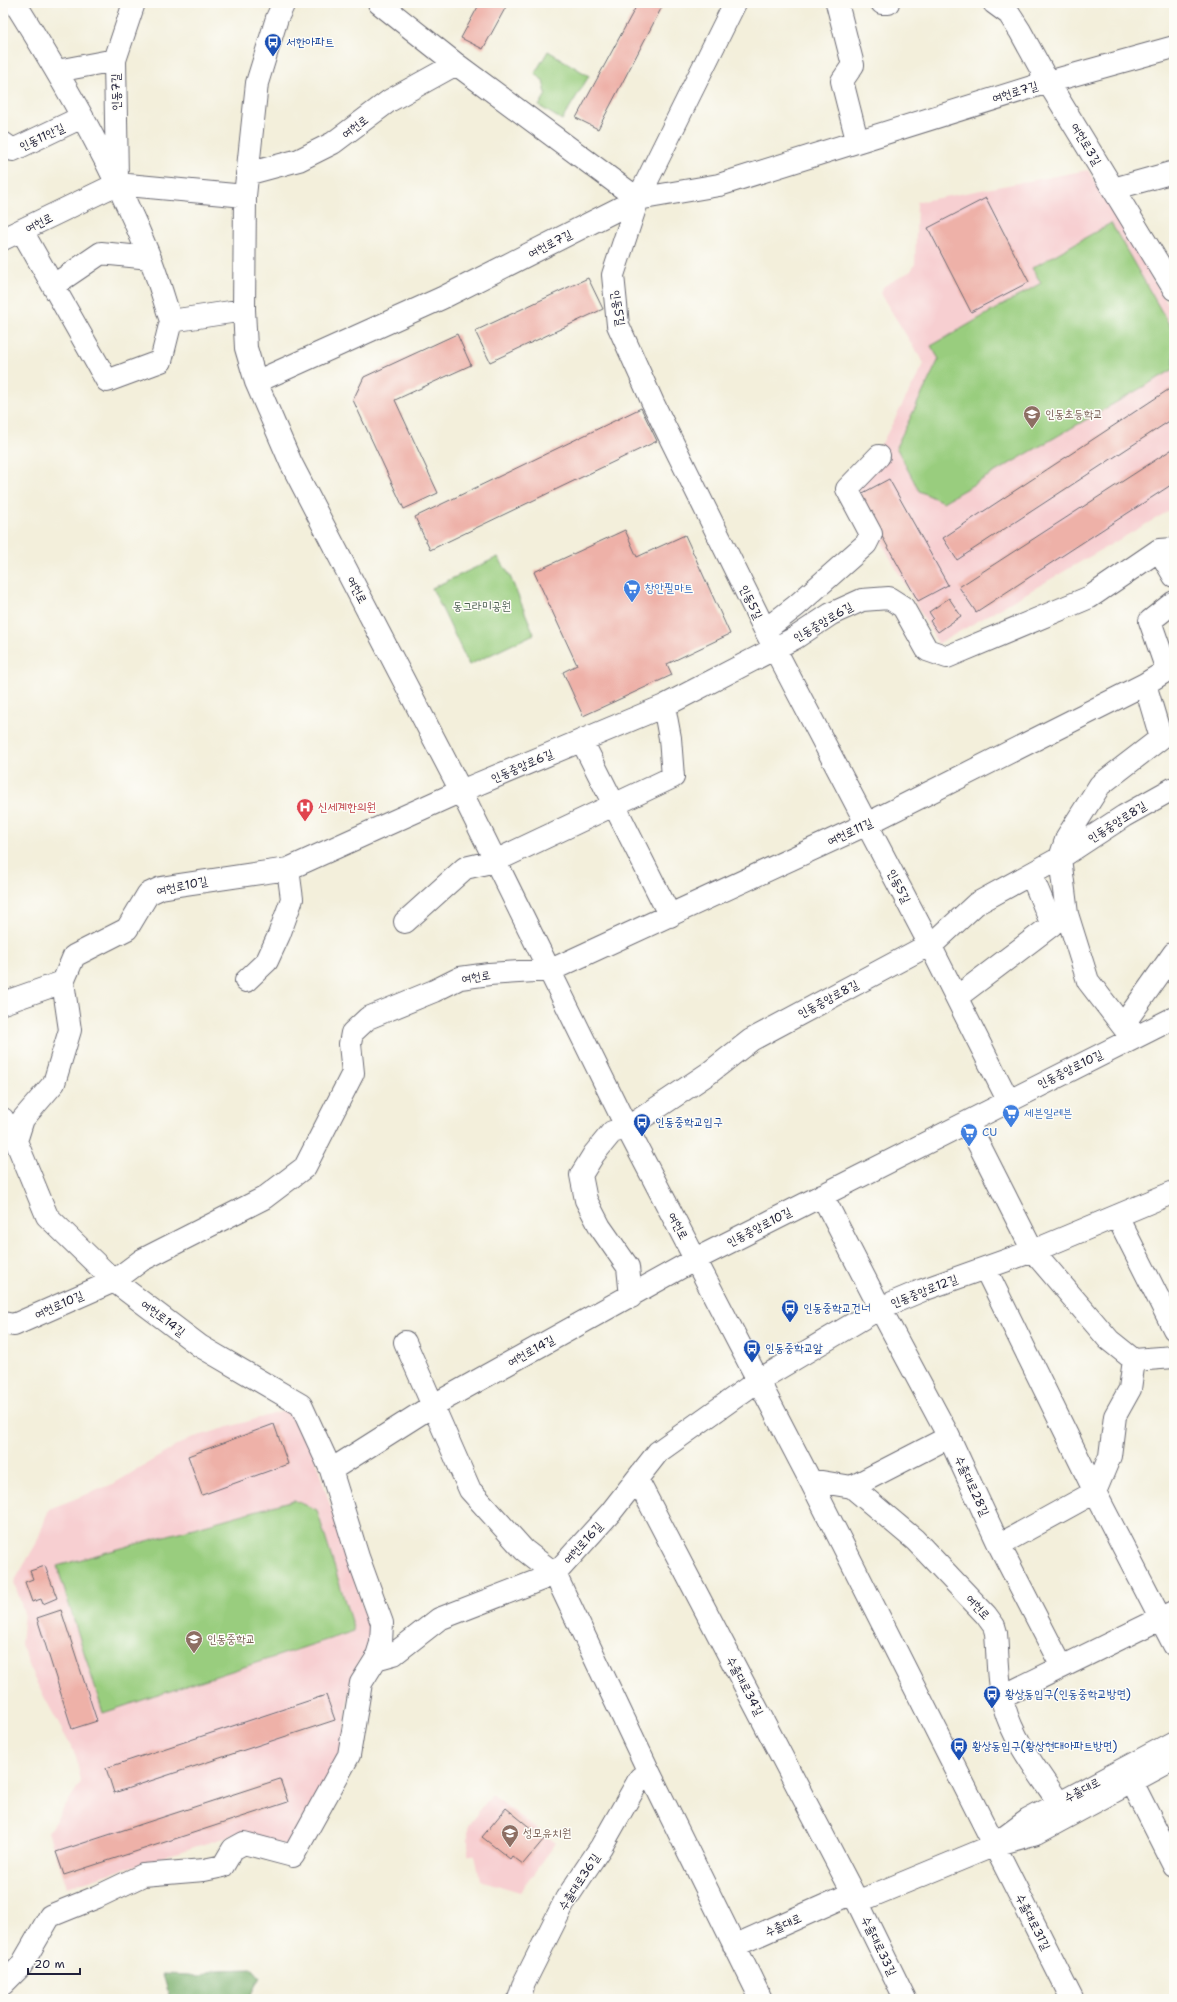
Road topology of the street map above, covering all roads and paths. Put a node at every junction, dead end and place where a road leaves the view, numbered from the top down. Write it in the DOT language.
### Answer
graph roads {
  1 [pos="15,3"];
  2 [pos="134,3"];
  3 [pos="284,3"];
  4 [pos="379,3"];
  5 [pos="735,3"];
  6 [pos="837,3"];
  7 [pos="882,3"];
  8 [pos="888,3"];
  9 [pos="994,3"];
  10 [pos="1174,47"];
  11 [pos="115,60"];
  12 [pos="456,64"];
  13 [pos="57,71"];
  14 [pos="1048,82"];
  15 [pos="82,118"];
  16 [pos="857,140"];
  17 [pos="3,143"];
  18 [pos="1174,172"];
  19 [pos="247,174"];
  20 [pos="117,184"];
  21 [pos="1113,189"];
  22 [pos="245,196"];
  23 [pos="638,199"];
  24 [pos="12,235"];
  25 [pos="150,258"];
  26 [pos="1170,274"];
  27 [pos="54,285"];
  28 [pos="244,310"];
  29 [pos="172,321"];
  30 [pos="256,382"];
  31 [pos="879,456"];
  32 [pos="1166,550"];
  33 [pos="1174,576"];
  34 [pos="1174,602"];
  35 [pos="770,639"];
  36 [pos="1170,668"];
  37 [pos="1145,684"];
  38 [pos="664,706"];
  39 [pos="582,740"];
  40 [pos="1174,788"];
  41 [pos="461,791"];
  42 [pos="614,805"];
  43 [pos="867,824"];
  44 [pos="1060,858"];
  45 [pos="495,860"];
  46 [pos="288,869"];
  47 [pos="1031,874"];
  48 [pos="670,916"];
  49 [pos="405,922"];
  50 [pos="930,944"];
  51 [pos="1174,953"];
  52 [pos="551,970"];
  53 [pos="246,981"];
  54 [pos="63,982"];
  55 [pos="957,998"];
  56 [pos="3,1003"];
  57 [pos="1174,1018"];
  58 [pos="1128,1037"];
  59 [pos="1008,1100"];
  60 [pos="3,1119"];
  61 [pos="968,1123"];
  62 [pos="627,1128"];
  63 [pos="16,1141"];
  64 [pos="1174,1192"];
  65 [pos="822,1195"];
  66 [pos="1117,1216"];
  67 [pos="1033,1251"];
  68 [pos="696,1259"];
  69 [pos="985,1268"];
  70 [pos="114,1281"];
  71 [pos="631,1297"];
  72 [pos="880,1308"];
  73 [pos="3,1323"];
  74 [pos="1174,1329"];
  75 [pos="405,1342"];
  76 [pos="1174,1357"];
  77 [pos="1134,1360"];
  78 [pos="759,1380"];
  79 [pos="432,1406"];
  80 [pos="950,1437"];
  81 [pos="331,1470"];
  82 [pos="637,1479"];
  83 [pos="810,1480"];
  84 [pos="852,1487"];
  85 [pos="1095,1492"];
  86 [pos="999,1545"];
  87 [pos="554,1574"];
  88 [pos="1167,1615"];
  89 [pos="1174,1645"];
  90 [pos="376,1659"];
  91 [pos="1062,1667"];
  92 [pos="1001,1697"];
  93 [pos="1173,1758"];
  94 [pos="649,1772"];
  95 [pos="1132,1782"];
  96 [pos="1059,1803"];
  97 [pos="995,1845"];
  98 [pos="1174,1866"];
  99 [pos="855,1898"];
  100 [pos="734,1946"];
  101 [pos="3,1984"];
  102 [pos="519,1999"];
  103 [pos="761,1999"];
  104 [pos="905,1999"];
  105 [pos="1072,1999"];
  1 -- 13 [label="street"];
  2 -- 11 [label="street, 인동7길"];
  3 -- 19 [label="street, 여헌로"];
  4 -- 12 [label="street"];
  5 -- 23 [label="street, 인동5길"];
  6 -- 16 [label="street"];
  7 -- 8 [label="street"];
  9 -- 14 [label="street, 여헌로3길"];
  10 -- 14 [label="street, 여헌로7길"];
  11 -- 13 [label="street"];
  11 -- 20 [label="street, 인동7길"];
  12 -- 19 [label="street, 여헌로"];
  12 -- 23 [label="street"];
  13 -- 15 [label="street"];
  14 -- 16 [label="street, 여헌로7길"];
  14 -- 21 [label="street, 여헌로3길"];
  15 -- 17 [label="street, 인동11안길"];
  15 -- 20 [label="street"];
  16 -- 23 [label="street, 여헌로7길"];
  18 -- 21 [label="street"];
  19 -- 22 [label="street, 여헌로"];
  20 -- 22 [label="street"];
  20 -- 24 [label="street, 여헌로"];
  20 -- 25 [label="street"];
  21 -- 26 [label="street, 여헌로3길"];
  22 -- 28 [label="street, 여헌로"];
  23 -- 30 [label="street, 여헌로7길"];
  23 -- 35 [label="street, 인동5길"];
  24 -- 27 [label="street"];
  25 -- 27 [label="street"];
  25 -- 29 [label="street"];
  27 -- 29 [label="street"];
  28 -- 29 [label="street"];
  28 -- 30 [label="street, 여헌로"];
  30 -- 41 [label="street, 여헌로"];
  31 -- 35 [label="street, 인동5길"];
  32 -- 33 [label="street"];
  32 -- 35 [label="street, 인동중앙로6길"];
  34 -- 36 [label="street, 여헌로11길"];
  35 -- 38 [label="street, 인동중앙로6길"];
  35 -- 43 [label="street, 인동5길"];
  36 -- 37 [label="street, 여헌로11길"];
  37 -- 43 [label="street, 여헌로11길"];
  37 -- 44 [label="street"];
  38 -- 39 [label="street, 인동중앙로6길"];
  38 -- 42 [label="street"];
  39 -- 41 [label="street, 인동중앙로6길"];
  39 -- 42 [label="street"];
  40 -- 44 [label="street, 인동중앙로8길"];
  41 -- 45 [label="street, 여헌로"];
  41 -- 46 [label="street, 여헌로10길"];
  42 -- 45 [label="street"];
  42 -- 48 [label="street"];
  43 -- 48 [label="street, 여헌로11길"];
  43 -- 50 [label="street, 인동5길"];
  44 -- 47 [label="street, 인동중앙로8길"];
  44 -- 58 [label="street"];
  45 -- 49 [label="street"];
  45 -- 52 [label="street, 여헌로"];
  46 -- 53 [label="street"];
  46 -- 54 [label="street, 여헌로10길"];
  47 -- 50 [label="street, 인동중앙로8길"];
  47 -- 55 [label="street"];
  48 -- 52 [label="street, 여헌로11길"];
  50 -- 55 [label="street, 인동5길"];
  50 -- 62 [label="street, 인동중앙로8길"];
  51 -- 58 [label="street"];
  52 -- 62 [label="street, 여헌로"];
  52 -- 70 [label="street, 여헌로"];
  54 -- 56 [label="street"];
  54 -- 63 [label="street"];
  55 -- 59 [label="street, 인동5길"];
  57 -- 58 [label="street, 인동중앙로10길"];
  58 -- 59 [label="street, 인동중앙로10길"];
  59 -- 61 [label="street, 인동중앙로10길"];
  60 -- 63 [label="street, 여헌로14길"];
  61 -- 65 [label="street, 인동중앙로10길"];
  61 -- 67 [label="street"];
  62 -- 68 [label="street, 여헌로"];
  62 -- 71 [label="street"];
  63 -- 70 [label="street, 여헌로14길"];
  64 -- 66 [label="street, 인동중앙로12길"];
  65 -- 68 [label="street, 인동중앙로10길"];
  65 -- 72 [label="street"];
  66 -- 67 [label="street, 인동중앙로12길"];
  66 -- 74 [label="street"];
  67 -- 69 [label="street, 인동중앙로12길"];
  67 -- 77 [label="street"];
  68 -- 71 [label="street, 여헌로14길"];
  68 -- 78 [label="street, 여헌로"];
  69 -- 72 [label="street, 인동중앙로12길"];
  69 -- 85 [label="street"];
  70 -- 73 [label="street, 여헌로10길"];
  70 -- 81 [label="street, 여헌로14길"];
  71 -- 79 [label="street, 여헌로14길"];
  72 -- 78 [label="street, 인동중앙로12길"];
  72 -- 80 [label="street, 수출대로28길"];
  75 -- 79 [label="street"];
  76 -- 77 [label="street"];
  77 -- 85 [label="street"];
  78 -- 82 [label="street, 여헌로16길"];
  78 -- 83 [label="street, 여헌로"];
  79 -- 81 [label="street, 여헌로14길"];
  79 -- 87 [label="street"];
  80 -- 84 [label="street"];
  80 -- 86 [label="street, 수출대로28길"];
  81 -- 90 [label="street"];
  82 -- 87 [label="street, 여헌로16길"];
  82 -- 99 [label="street, 수출대로34길"];
  83 -- 84 [label="street"];
  83 -- 97 [label="street, 여헌로"];
  84 -- 92 [label="street, 여헌로"];
  85 -- 86 [label="street"];
  85 -- 88 [label="street"];
  86 -- 91 [label="street, 수출대로28길"];
  87 -- 90 [label="street, 여헌로16길"];
  87 -- 94 [label="street"];
  88 -- 89 [label="street"];
  88 -- 91 [label="street"];
  90 -- 101 [label="street"];
  91 -- 92 [label="street"];
  92 -- 96 [label="street, 여헌로"];
  93 -- 95 [label="street, 수출대로"];
  93 -- 96 [label="street, 수출대로"];
  94 -- 100 [label="street"];
  94 -- 102 [label="street, 수출대로36길"];
  95 -- 97 [label="street, 수출대로"];
  95 -- 98 [label="street"];
  96 -- 97 [label="street, 수출대로"];
  97 -- 99 [label="street, 수출대로"];
  97 -- 105 [label="street, 수출대로31길"];
  99 -- 100 [label="street, 수출대로"];
  99 -- 104 [label="street, 수출대로33길"];
  100 -- 103 [label="street"];
}
